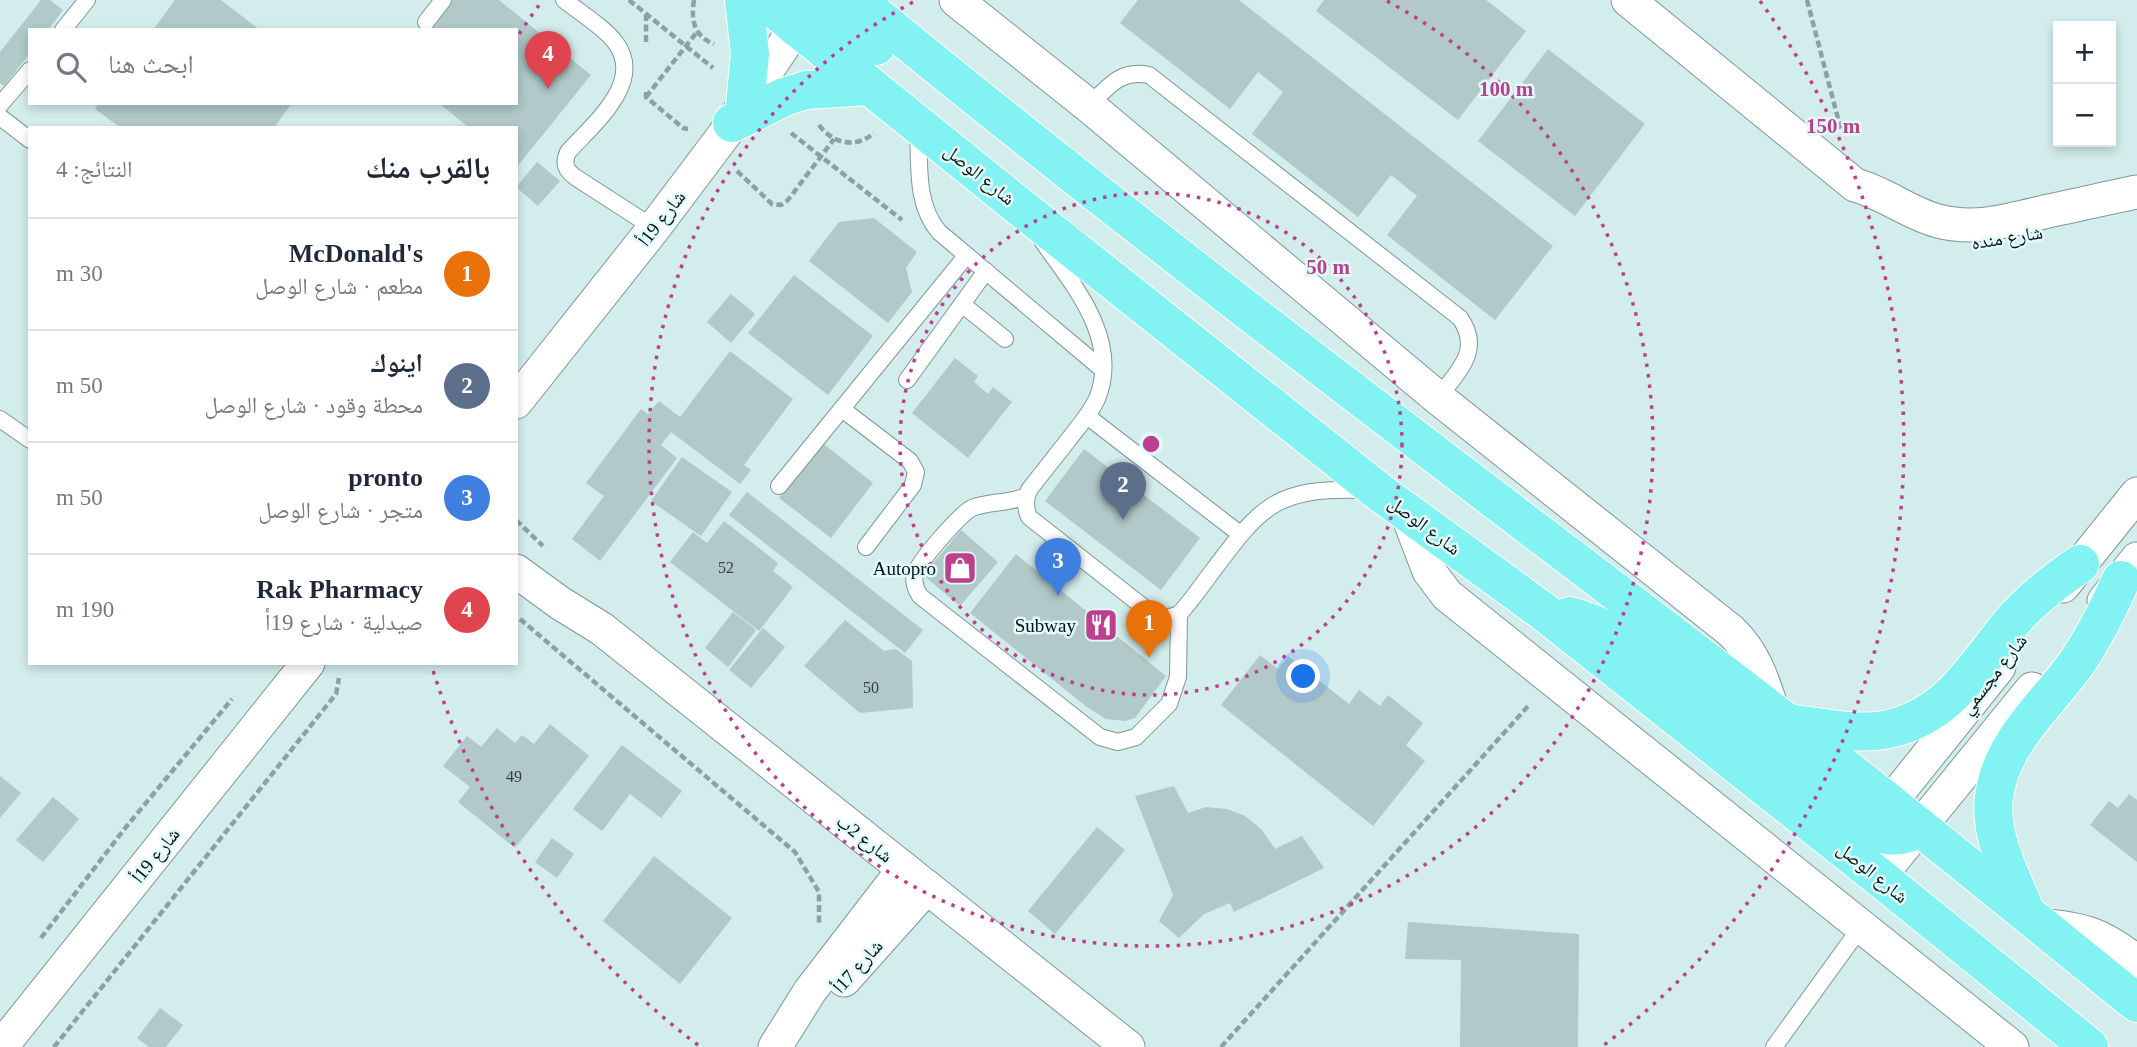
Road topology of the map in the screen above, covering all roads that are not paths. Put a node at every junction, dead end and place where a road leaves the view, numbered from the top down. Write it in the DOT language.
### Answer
graph roads {
  1 [pos="87,0"];
  2 [pos="443,0"];
  3 [pos="564,0"];
  4 [pos="744,0"];
  5 [pos="763,0"];
  6 [pos="857,0"];
  7 [pos="956,0"];
  8 [pos="1638,3"];
  9 [pos="426,22"];
  10 [pos="796,27"];
  11 [pos="65,28"];
  12 [pos="28,72"];
  13 [pos="870,86"];
  14 [pos="971,94"];
  15 [pos="0,105"];
  16 [pos="1089,106"];
  17 [pos="738,114"];
  18 [pos="0,117"];
  19 [pos="918,124"];
  20 [pos="28,138"];
  21 [pos="1855,185"];
  22 [pos="2137,192"];
  23 [pos="1015,203"];
  24 [pos="2137,212"];
  25 [pos="654,228"];
  26 [pos="966,256"];
  27 [pos="985,271"];
  28 [pos="962,304"];
  29 [pos="1005,339"];
  30 [pos="1102,369"];
  31 [pos="907,380"];
  32 [pos="1438,398"];
  33 [pos="518,399"];
  34 [pos="842,409"];
  35 [pos="1087,416"];
  36 [pos="0,419"];
  37 [pos="28,439"];
  38 [pos="779,486"];
  39 [pos="2137,495"];
  40 [pos="1026,496"];
  41 [pos="1392,501"];
  42 [pos="1240,534"];
  43 [pos="866,547"];
  44 [pos="518,550"];
  45 [pos="2080,564"];
  46 [pos="2129,570"];
  47 [pos="518,572"];
  48 [pos="1179,614"];
  49 [pos="601,629"];
  50 [pos="306,665"];
  51 [pos="1780,718"];
  52 [pos="1920,828"];
  53 [pos="1872,841"];
  54 [pos="915,878"];
  55 [pos="2032,919"];
  56 [pos="1861,927"];
  57 [pos="2137,962"];
  58 [pos="2137,1003"];
  59 [pos="778,1043"];
  60 [pos="1,1047"];
  61 [pos="1128,1047"];
  62 [pos="1774,1047"];
  63 [pos="2012,1047"];
  64 [pos="2090,1047"];
  1 -- 11 [label="lane"];
  2 -- 9 [label="lane"];
  3 -- 25 [label="lane"];
  4 -- 17 [label="main road"];
  5 -- 10 [label="main road, شارع الوصل"];
  6 -- 14 [label="main road, شارع الوصل"];
  7 -- 16 [label="street"];
  8 -- 21 [label="street, شارع منده"];
  10 -- 13 [label="main road, شارع الوصل"];
  10 -- 14 [label="main road"];
  10 -- 17 [label="street, شارع 19أ"];
  12 -- 15 [label="lane"];
  13 -- 17 [label="main road"];
  13 -- 19 [label="main road, شارع الوصل"];
  14 -- 51 [label="main road, شارع الوصل"];
  16 -- 32 [label="street"];
  16 -- 32 [label="lane"];
  17 -- 25 [label="street, شارع 19أ"];
  18 -- 20 [label="lane"];
  19 -- 23 [label="main road, شارع الوصل"];
  19 -- 26 [label="lane"];
  21 -- 22 [label="street, شارع منده"];
  21 -- 24 [label="street, شارع منده"];
  23 -- 30 [label="lane"];
  23 -- 41 [label="main road, شارع الوصل"];
  25 -- 33 [label="street, شارع 19أ"];
  26 -- 27 [label="lane"];
  26 -- 34 [label="lane"];
  27 -- 28 [label="lane"];
  27 -- 30 [label="lane"];
  28 -- 29 [label="lane"];
  28 -- 31 [label="lane"];
  30 -- 35 [label="lane"];
  32 -- 51 [label="street"];
  34 -- 38 [label="lane"];
  34 -- 43 [label="lane"];
  35 -- 40 [label="lane"];
  35 -- 42 [label="lane"];
  36 -- 37 [label="lane"];
  39 -- 45 [label="street, شارع مجسمي"];
  40 -- 48 [label="lane"];
  40 -- 48 [label="lane"];
  41 -- 42 [label="lane"];
  41 -- 53 [label="main road, شارع الوصل"];
  41 -- 56 [label="street"];
  42 -- 48 [label="lane"];
  44 -- 49 [label="street, شارع 2ب"];
  45 -- 51 [label="main road"];
  45 -- 53 [label="street, شارع مجسمي"];
  46 -- 52 [label="street, شارع مجسمي"];
  46 -- 55 [label="main road"];
  47 -- 49 [label="street, شارع 2ب"];
  49 -- 54 [label="street, شارع 2ب"];
  50 -- 60 [label="street, شارع 19أ"];
  51 -- 53 [label="main road, شارع الوصل"];
  52 -- 53 [label="main road, شارع الوصل"];
  52 -- 53 [label="street, شارع مجسمي"];
  52 -- 55 [label="main road, شارع الوصل"];
  53 -- 64 [label="main road, شارع الوصل"];
  54 -- 59 [label="street, شارع 17أ"];
  54 -- 61 [label="street, شارع 2ب"];
  55 -- 57 [label="street"];
  55 -- 58 [label="main road, شارع الوصل"];
  56 -- 62 [label="lane"];
  56 -- 63 [label="street"];
}
